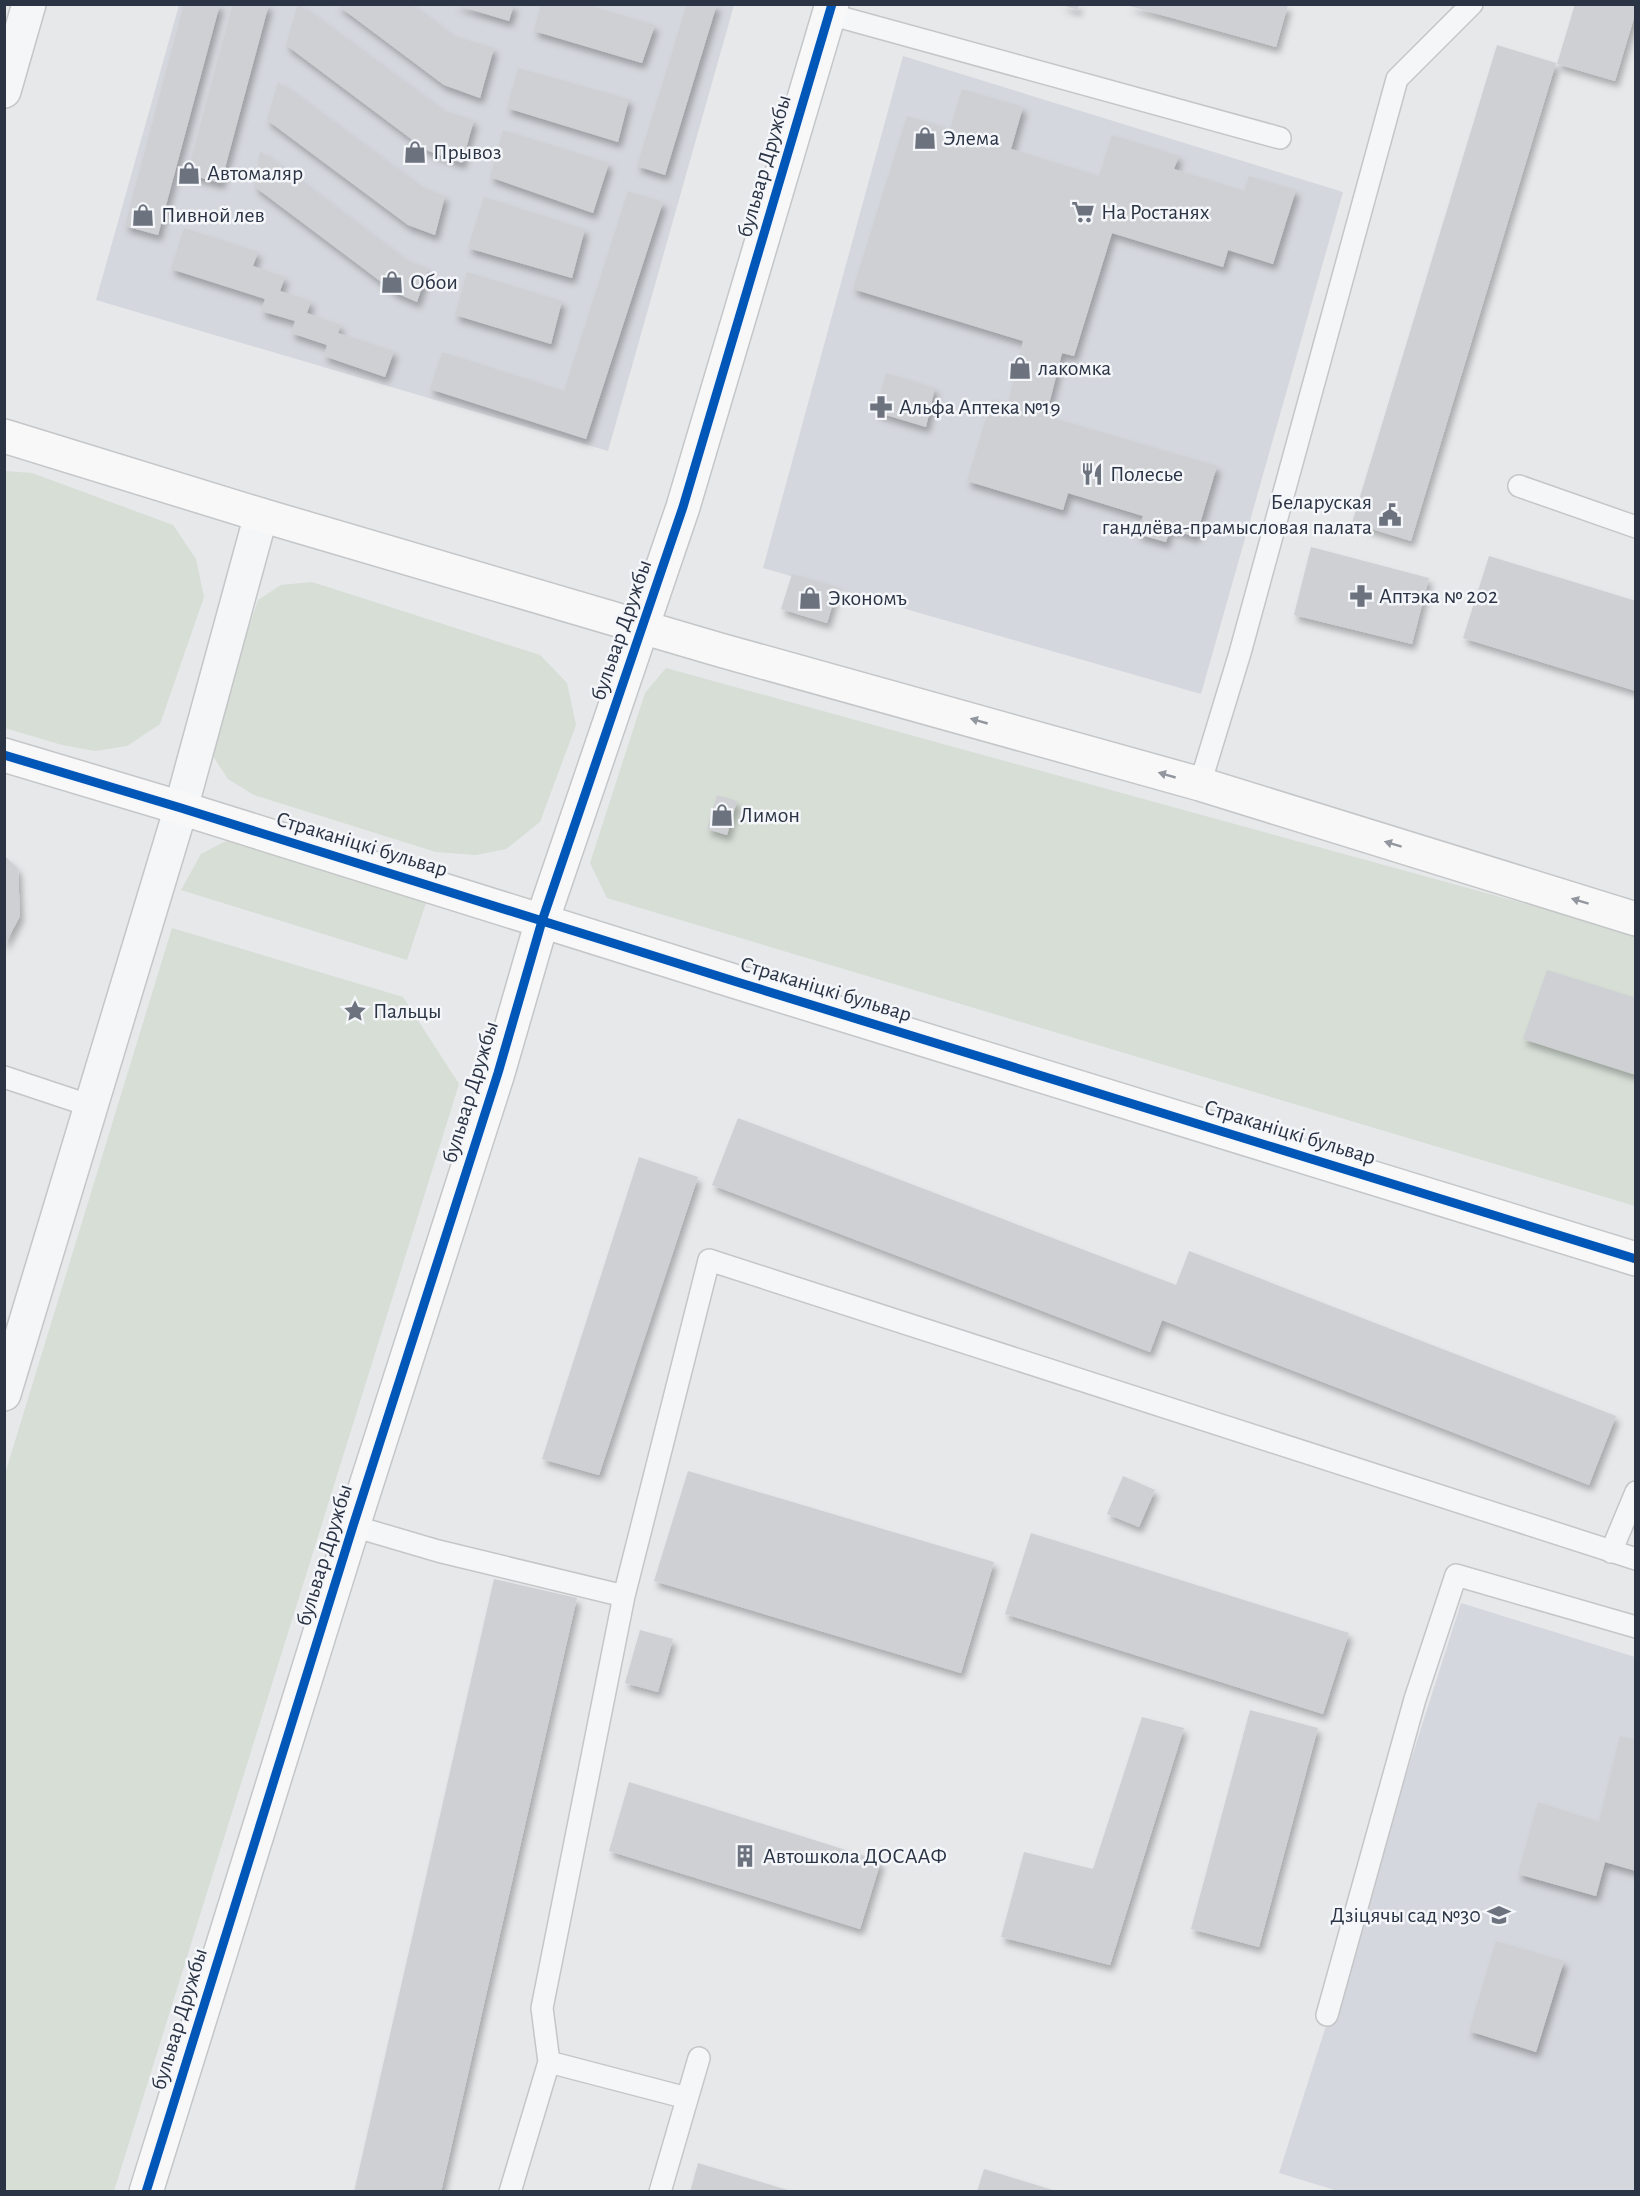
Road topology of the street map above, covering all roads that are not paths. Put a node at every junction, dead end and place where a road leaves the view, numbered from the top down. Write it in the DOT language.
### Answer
graph roads {
  1 [pos="29,4"];
  2 [pos="1473,4"];
  3 [pos="830,9"];
  4 [pos="4,91"];
  5 [pos="1280,138"];
  6 [pos="4,436"];
  7 [pos="1519,486"];
  8 [pos="261,515"];
  9 [pos="1635,527"];
  10 [pos="643,627"];
  11 [pos="4,755"];
  12 [pos="1200,784"];
  13 [pos="181,808"];
  14 [pos="1635,919"];
  15 [pos="542,921"];
  16 [pos="4,1077"];
  17 [pos="91,1106"];
  18 [pos="1635,1259"];
  19 [pos="4,1394"];
  20 [pos="1635,1492"];
  21 [pos="353,1526"];
  22 [pos="1611,1552"];
  23 [pos="1635,1559"];
  24 [pos="624,1596"];
  25 [pos="1635,1627"];
  26 [pos="1327,2015"];
  27 [pos="699,2058"];
  28 [pos="549,2062"];
  29 [pos="687,2098"];
  30 [pos="146,2192"];
  31 [pos="510,2192"];
  32 [pos="660,2192"];
  1 -- 4 [label="street"];
  2 -- 12 [label="lane"];
  3 -- 5 [label="lane"];
  3 -- 10 [label="street, бульвар Дружбы"];
  6 -- 8 [label="street"];
  7 -- 9 [label="lane"];
  8 -- 10 [label="street"];
  8 -- 13 [label="street"];
  12 -- 10 [label="street, one-way"];
  10 -- 15 [label="street, бульвар Дружбы"];
  11 -- 13 [label="street, Страканіцкі бульвар"];
  14 -- 12 [label="street, one-way"];
  13 -- 15 [label="street, Страканіцкі бульвар"];
  13 -- 17 [label="street"];
  15 -- 18 [label="street, Страканіцкі бульвар"];
  15 -- 21 [label="street, бульвар Дружбы"];
  16 -- 17 [label="lane"];
  17 -- 19 [label="street"];
  20 -- 22 [label="lane"];
  21 -- 24 [label="lane"];
  21 -- 30 [label="street, бульвар Дружбы"];
  22 -- 23 [label="lane"];
  22 -- 24 [label="lane"];
  24 -- 28 [label="lane"];
  25 -- 26 [label="lane"];
  27 -- 29 [label="lane"];
  28 -- 29 [label="lane"];
  28 -- 31 [label="lane"];
  29 -- 32 [label="lane"];
}
